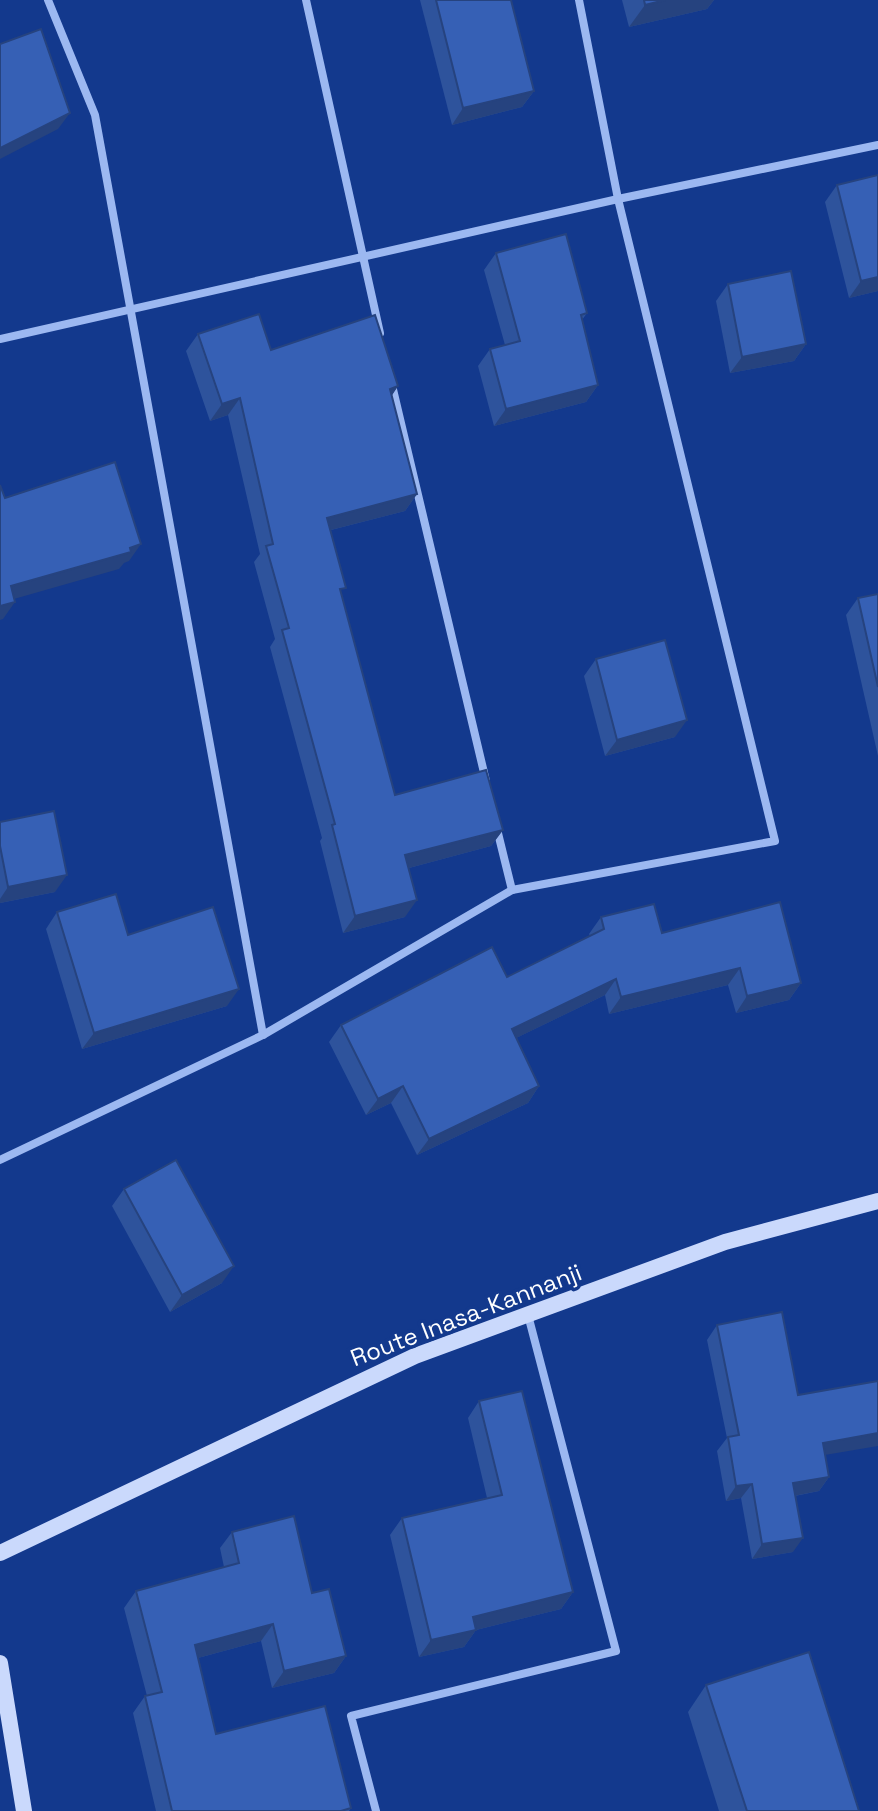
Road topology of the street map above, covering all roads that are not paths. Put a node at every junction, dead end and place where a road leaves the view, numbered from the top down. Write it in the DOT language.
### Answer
graph roads {
  1 [pos="48,0"];
  2 [pos="306,0"];
  3 [pos="579,0"];
  4 [pos="878,145"];
  5 [pos="618,199"];
  6 [pos="362,260"];
  7 [pos="133,308"];
  8 [pos="381,336"];
  9 [pos="0,339"];
  10 [pos="388,367"];
  11 [pos="490,798"];
  12 [pos="494,813"];
  13 [pos="512,890"];
  14 [pos="263,1035"];
  15 [pos="0,1160"];
  16 [pos="878,1201"];
  17 [pos="528,1315"];
  18 [pos="0,1553"];
  19 [pos="0,1663"];
  20 [pos="24,1811"];
  21 [pos="376,1811"];
  1 -- 7 [label="street"];
  2 -- 6 [label="street"];
  3 -- 5 [label="street"];
  4 -- 5 [label="street"];
  5 -- 6 [label="street"];
  5 -- 13 [label="street"];
  6 -- 7 [label="street"];
  6 -- 8 [label="street"];
  7 -- 9 [label="street"];
  7 -- 14 [label="street"];
  10 -- 11 [label="street"];
  12 -- 13 [label="street"];
  13 -- 14 [label="street"];
  14 -- 15 [label="street"];
  16 -- 17 [label="main road, Route Inasa-Kannanji"];
  17 -- 18 [label="main road, Route Inasa-Kannanji"];
  17 -- 21 [label="street"];
  19 -- 20 [label="main road"];
}
